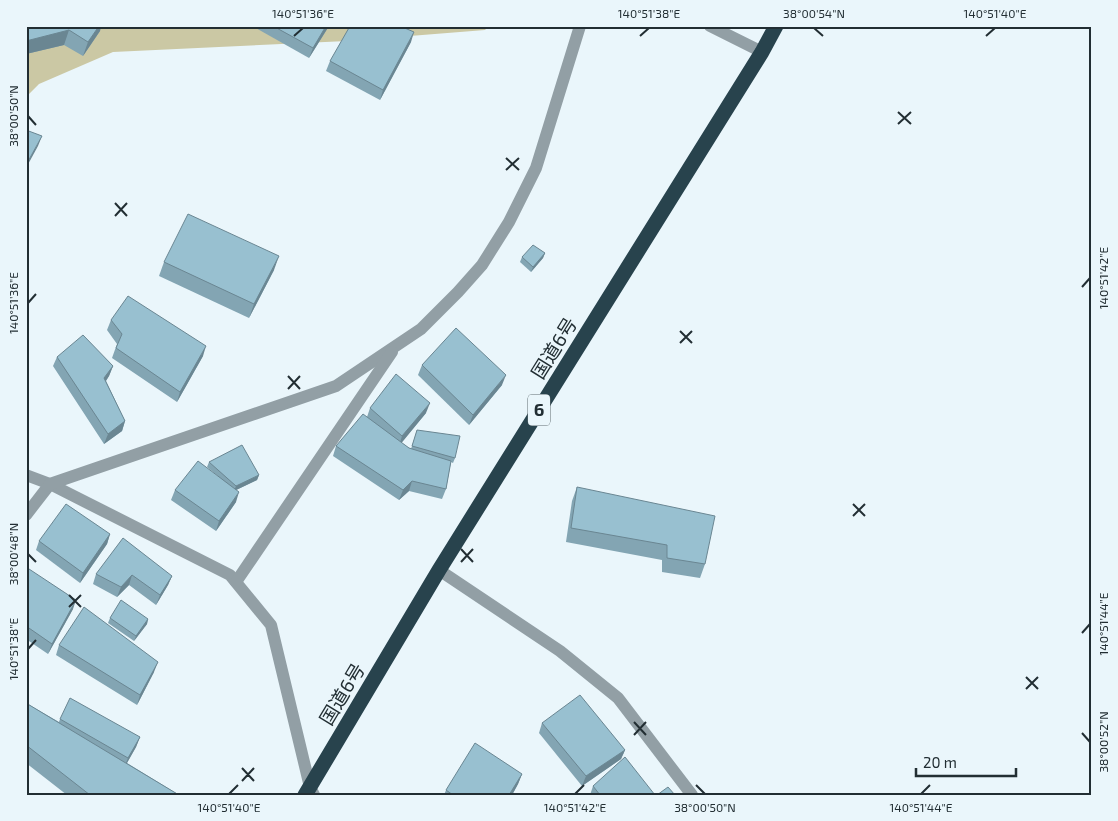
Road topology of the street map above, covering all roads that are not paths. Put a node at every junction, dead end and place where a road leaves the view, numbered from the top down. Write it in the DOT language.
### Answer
graph roads {
  1 [pos="580,26"];
  2 [pos="710,26"];
  3 [pos="776,26"];
  4 [pos="762,52"];
  5 [pos="396,346"];
  6 [pos="26,474"];
  7 [pos="50,484"];
  8 [pos="26,515"];
  9 [pos="439,570"];
  10 [pos="236,582"];
  11 [pos="309,792"];
  12 [pos="692,795"];
  1 -- 5 [label="street"];
  2 -- 4 [label="street"];
  3 -- 4 [label="highway, 国道6号 / 6"];
  4 -- 9 [label="highway, 国道6号 / 6"];
  5 -- 7 [label="street"];
  5 -- 10 [label="street"];
  6 -- 7 [label="street"];
  7 -- 8 [label="street"];
  7 -- 10 [label="street"];
  9 -- 11 [label="highway, 国道6号 / 6"];
  9 -- 12 [label="street"];
  10 -- 11 [label="street"];
}
